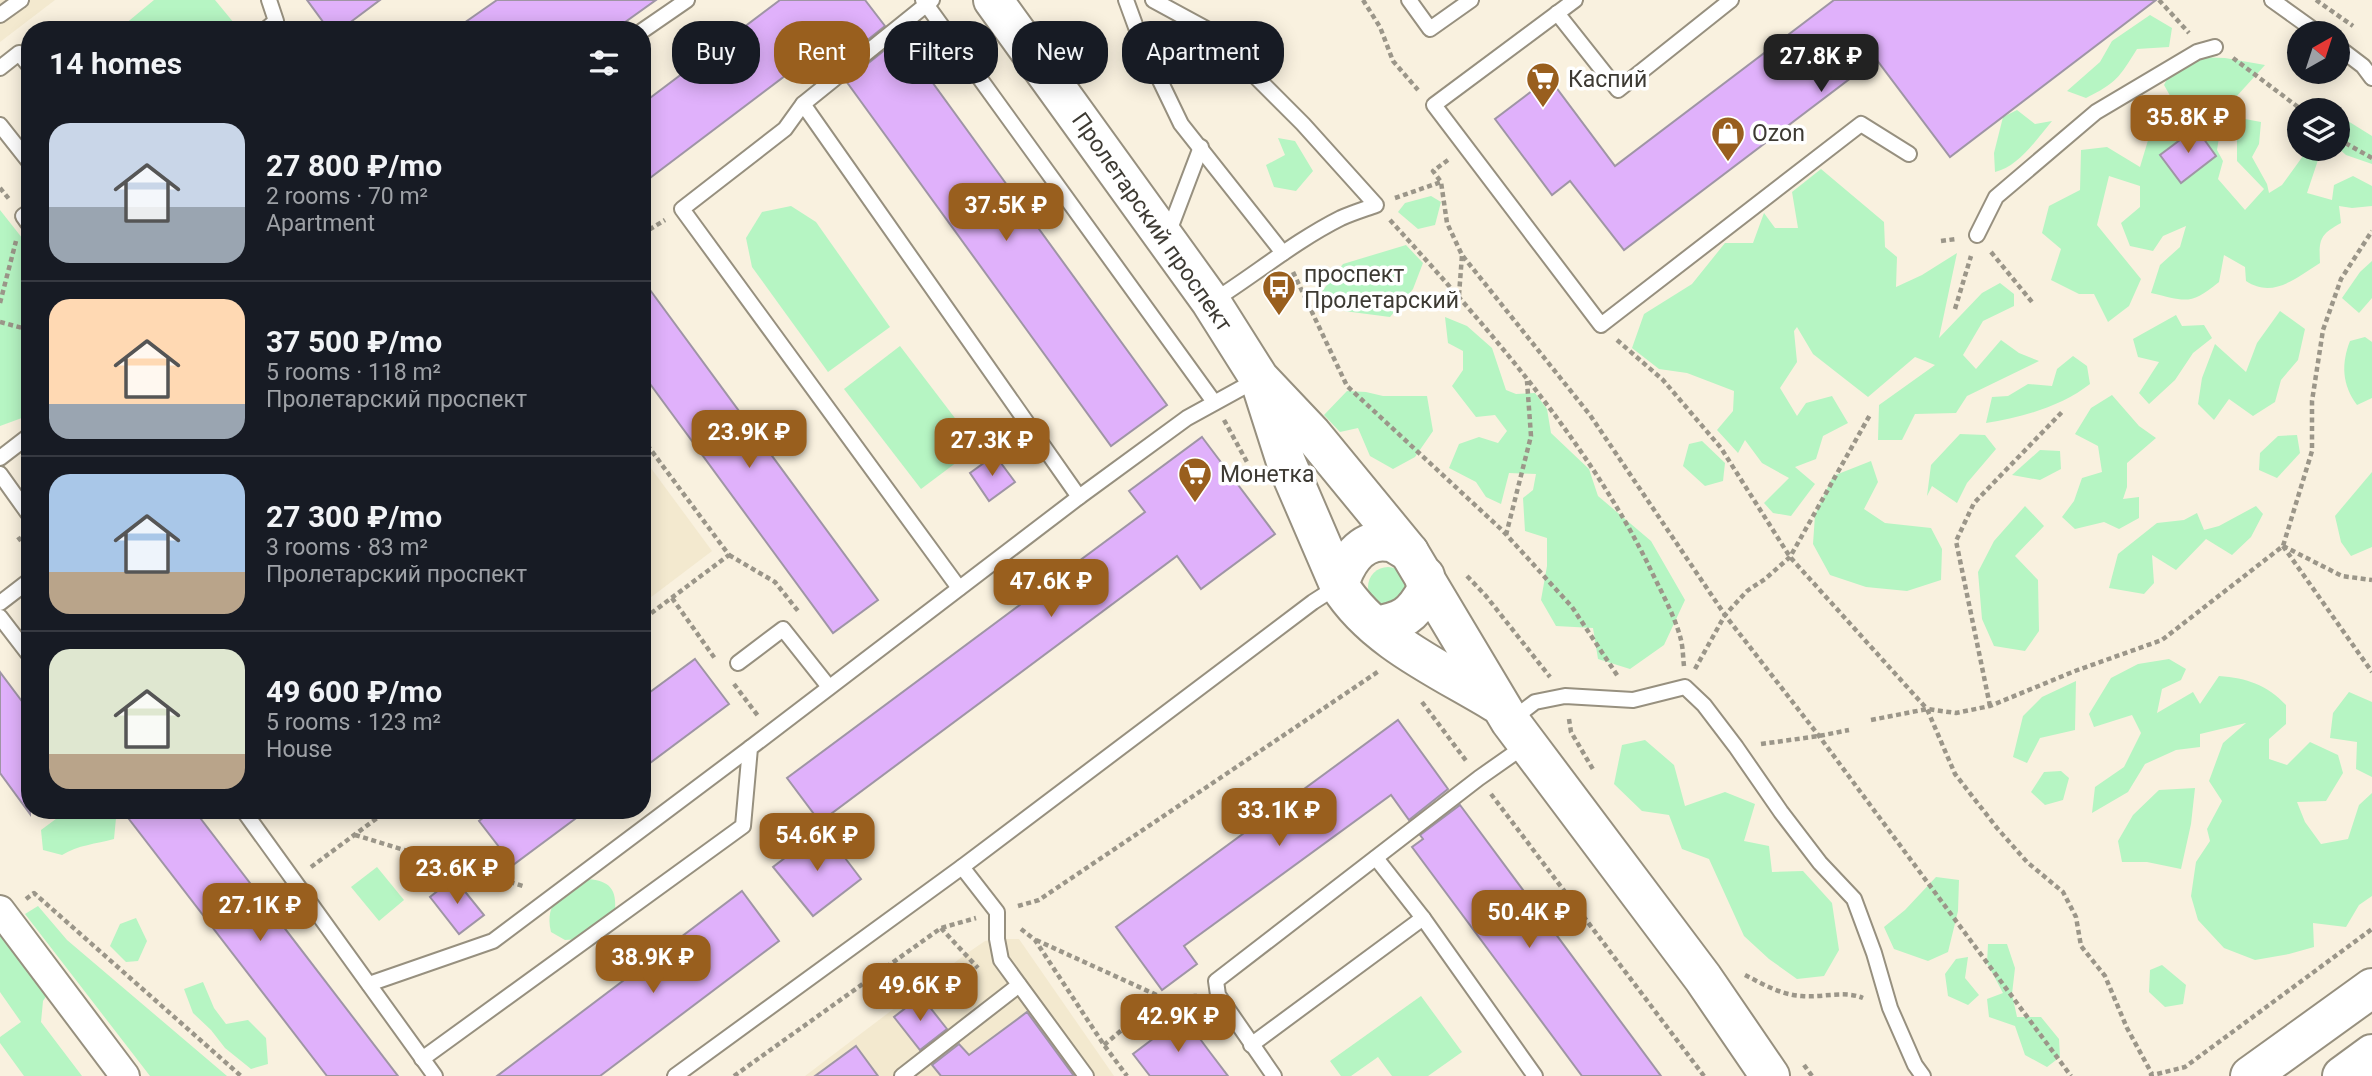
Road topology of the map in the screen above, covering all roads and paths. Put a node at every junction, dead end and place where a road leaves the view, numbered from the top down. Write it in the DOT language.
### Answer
graph roads {
  1 [pos="21,0"];
  2 [pos="269,0"];
  3 [pos="687,0"];
  4 [pos="993,0"];
  5 [pos="1126,0"];
  6 [pos="1153,0"];
  7 [pos="1363,0"];
  8 [pos="1409,0"];
  9 [pos="1471,0"];
  10 [pos="1575,0"];
  11 [pos="1731,0"];
  12 [pos="2159,0"];
  13 [pos="2272,0"];
  14 [pos="2316,0"];
  15 [pos="927,2"];
  16 [pos="1557,13"];
  17 [pos="0,15"];
  18 [pos="276,21"];
  19 [pos="2301,21"];
  20 [pos="651,25"];
  21 [pos="2361,32"];
  22 [pos="2215,47"];
  23 [pos="21,56"];
  24 [pos="2350,56"];
  25 [pos="0,68"];
  26 [pos="2372,78"];
  27 [pos="2287,98"];
  28 [pos="803,104"];
  29 [pos="1434,105"];
  30 [pos="0,125"];
  31 [pos="2350,146"];
  32 [pos="1201,147"];
  33 [pos="21,152"];
  34 [pos="1909,154"];
  35 [pos="1455,155"];
  36 [pos="2372,158"];
  37 [pos="1441,182"];
  38 [pos="1376,205"];
  39 [pos="2372,231"];
  40 [pos="1977,235"];
  41 [pos="21,237"];
  42 [pos="1166,239"];
  43 [pos="1283,253"];
  44 [pos="1462,255"];
  45 [pos="1459,296"];
  46 [pos="1211,302"];
  47 [pos="2032,302"];
  48 [pos="0,303"];
  49 [pos="1955,309"];
  50 [pos="0,322"];
  51 [pos="1601,325"];
  52 [pos="21,328"];
  53 [pos="1259,378"];
  54 [pos="1527,380"];
  55 [pos="1214,402"];
  56 [pos="2063,411"];
  57 [pos="1871,413"];
  58 [pos="21,442"];
  59 [pos="651,450"];
  60 [pos="0,458"];
  61 [pos="1253,473"];
  62 [pos="0,474"];
  63 [pos="1079,497"];
  64 [pos="21,503"];
  65 [pos="1506,535"];
  66 [pos="2283,546"];
  67 [pos="1790,557"];
  68 [pos="1417,564"];
  69 [pos="2372,580"];
  70 [pos="1339,585"];
  71 [pos="21,587"];
  72 [pos="959,588"];
  73 [pos="0,603"];
  74 [pos="651,613"];
  75 [pos="1725,615"];
  76 [pos="0,617"];
  77 [pos="1375,626"];
  78 [pos="21,644"];
  79 [pos="738,663"];
  80 [pos="2372,672"];
  81 [pos="1357,686"];
  82 [pos="829,687"];
  83 [pos="1685,687"];
  84 [pos="1633,700"];
  85 [pos="1422,702"];
  86 [pos="1990,706"];
  87 [pos="1927,709"];
  88 [pos="1871,720"];
  89 [pos="1512,723"];
  90 [pos="1849,730"];
  91 [pos="1819,736"];
  92 [pos="1736,747"];
  93 [pos="750,748"];
  94 [pos="1479,778"];
  95 [pos="249,819"];
  96 [pos="376,819"];
  97 [pos="355,835"];
  98 [pos="1376,858"];
  99 [pos="962,867"];
  100 [pos="293,880"];
  101 [pos="523,886"];
  102 [pos="997,912"];
  103 [pos="2,913"];
  104 [pos="1423,918"];
  105 [pos="2372,929"];
  106 [pos="1035,940"];
  107 [pos="1736,970"];
  108 [pos="369,984"];
  109 [pos="1019,985"];
  110 [pos="2372,988"];
  111 [pos="1218,995"];
  112 [pos="1161,997"];
  113 [pos="1890,1009"];
  114 [pos="1104,1045"];
  115 [pos="1251,1045"];
  116 [pos="2372,1054"];
  117 [pos="422,1059"];
  118 [pos="2151,1075"];
  119 [pos="125,1076"];
  120 [pos="241,1076"];
  121 [pos="435,1076"];
  122 [pos="675,1076"];
  123 [pos="734,1076"];
  124 [pos="902,1076"];
  125 [pos="1086,1076"];
  126 [pos="1127,1076"];
  127 [pos="1274,1076"];
  128 [pos="1535,1076"];
  129 [pos="1704,1076"];
  130 [pos="1770,1076"];
  131 [pos="1923,1076"];
  132 [pos="2071,1076"];
  133 [pos="2250,1076"];
  134 [pos="2342,1076"];
  1 -- 17 [label="lane"];
  2 -- 18 [label="lane"];
  3 -- 20 [label="lane"];
  4 -- 42 [label="main road, Пролетарский проспект"];
  5 -- 32 [label="lane"];
  6 -- 38 [label="lane"];
  7 -- 29 [label="path"];
  8 -- 9 [label="lane"];
  10 -- 16 [label="lane"];
  11 -- 16 [label="lane"];
  12 -- 22 [label="path"];
  13 -- 19 [label="lane"];
  14 -- 21 [label="path"];
  15 -- 28 [label="lane"];
  15 -- 55 [label="lane"];
  16 -- 29 [label="lane"];
  22 -- 27 [label="path"];
  22 -- 40 [label="lane"];
  23 -- 25 [label="lane"];
  24 -- 26 [label="lane"];
  28 -- 63 [label="lane"];
  28 -- 72 [label="lane"];
  29 -- 51 [label="lane"];
  30 -- 33 [label="lane"];
  31 -- 36 [label="path"];
  32 -- 42 [label="lane"];
  32 -- 43 [label="lane"];
  34 -- 51 [label="lane"];
  35 -- 37 [label="path"];
  37 -- 38 [label="path"];
  37 -- 44 [label="path"];
  38 -- 43 [label="lane"];
  38 -- 45 [label="path"];
  39 -- 66 [label="path"];
  40 -- 47 [label="path"];
  40 -- 49 [label="path"];
  41 -- 48 [label="path"];
  42 -- 46 [label="main road, Пролетарский проспект"];
  43 -- 46 [label="lane"];
  43 -- 65 [label="path"];
  44 -- 45 [label="path"];
  44 -- 75 [label="path"];
  45 -- 54 [label="path"];
  46 -- 53 [label="main road, Пролетарский проспект"];
  50 -- 52 [label="path"];
  51 -- 67 [label="path"];
  53 -- 55 [label="lane"];
  53 -- 68 [label="main road, Пролетарский проспект"];
  53 -- 70 [label="main road, Пролетарский проспект"];
  54 -- 65 [label="path"];
  54 -- 83 [label="path"];
  55 -- 61 [label="path"];
  55 -- 63 [label="lane"];
  56 -- 86 [label="path"];
  57 -- 67 [label="path"];
  58 -- 60 [label="lane"];
  59 -- 74 [label="path"];
  62 -- 64 [label="lane"];
  63 -- 72 [label="lane"];
  65 -- 84 [label="path"];
  66 -- 69 [label="path"];
  66 -- 80 [label="path"];
  66 -- 86 [label="path"];
  67 -- 75 [label="path"];
  67 -- 87 [label="path"];
  68 -- 70 [label="main road"];
  68 -- 77 [label="main road"];
  68 -- 89 [label="main road, Пролетарский проспект"];
  70 -- 77 [label="main road, Пролетарский проспект"];
  70 -- 99 [label="lane"];
  71 -- 73 [label="lane"];
  72 -- 82 [label="lane"];
  75 -- 83 [label="path"];
  75 -- 91 [label="path"];
  76 -- 78 [label="lane"];
  77 -- 89 [label="main road, Пролетарский проспект"];
  79 -- 82 [label="lane"];
  81 -- 102 [label="path"];
  82 -- 93 [label="lane"];
  83 -- 84 [label="lane"];
  83 -- 92 [label="lane"];
  84 -- 89 [label="lane"];
  85 -- 94 [label="path"];
  86 -- 87 [label="path"];
  87 -- 88 [label="path"];
  87 -- 118 [label="path"];
  89 -- 94 [label="lane"];
  89 -- 130 [label="main road, Пролетарский проспект"];
  90 -- 91 [label="path"];
  91 -- 92 [label="path"];
  91 -- 132 [label="path"];
  92 -- 113 [label="lane"];
  93 -- 108 [label="lane"];
  93 -- 117 [label="lane"];
  94 -- 98 [label="lane"];
  94 -- 129 [label="path"];
  95 -- 100 [label="lane"];
  96 -- 97 [label="path"];
  97 -- 100 [label="path"];
  97 -- 101 [label="path"];
  98 -- 104 [label="lane"];
  98 -- 111 [label="lane"];
  99 -- 102 [label="lane"];
  99 -- 122 [label="lane"];
  100 -- 108 [label="lane"];
  102 -- 106 [label="path"];
  102 -- 109 [label="lane"];
  102 -- 123 [label="path"];
  103 -- 119 [label="street"];
  103 -- 120 [label="path"];
  104 -- 115 [label="lane"];
  104 -- 128 [label="lane"];
  105 -- 118 [label="path"];
  106 -- 112 [label="path"];
  106 -- 114 [label="path"];
  107 -- 113 [label="path"];
  108 -- 117 [label="lane"];
  109 -- 124 [label="lane"];
  109 -- 125 [label="lane"];
  110 -- 133 [label="main road"];
  111 -- 112 [label="path"];
  111 -- 115 [label="lane"];
  112 -- 114 [label="path"];
  113 -- 131 [label="lane"];
  114 -- 126 [label="path"];
  115 -- 127 [label="lane"];
  116 -- 134 [label="main road"];
  117 -- 121 [label="lane"];
}
